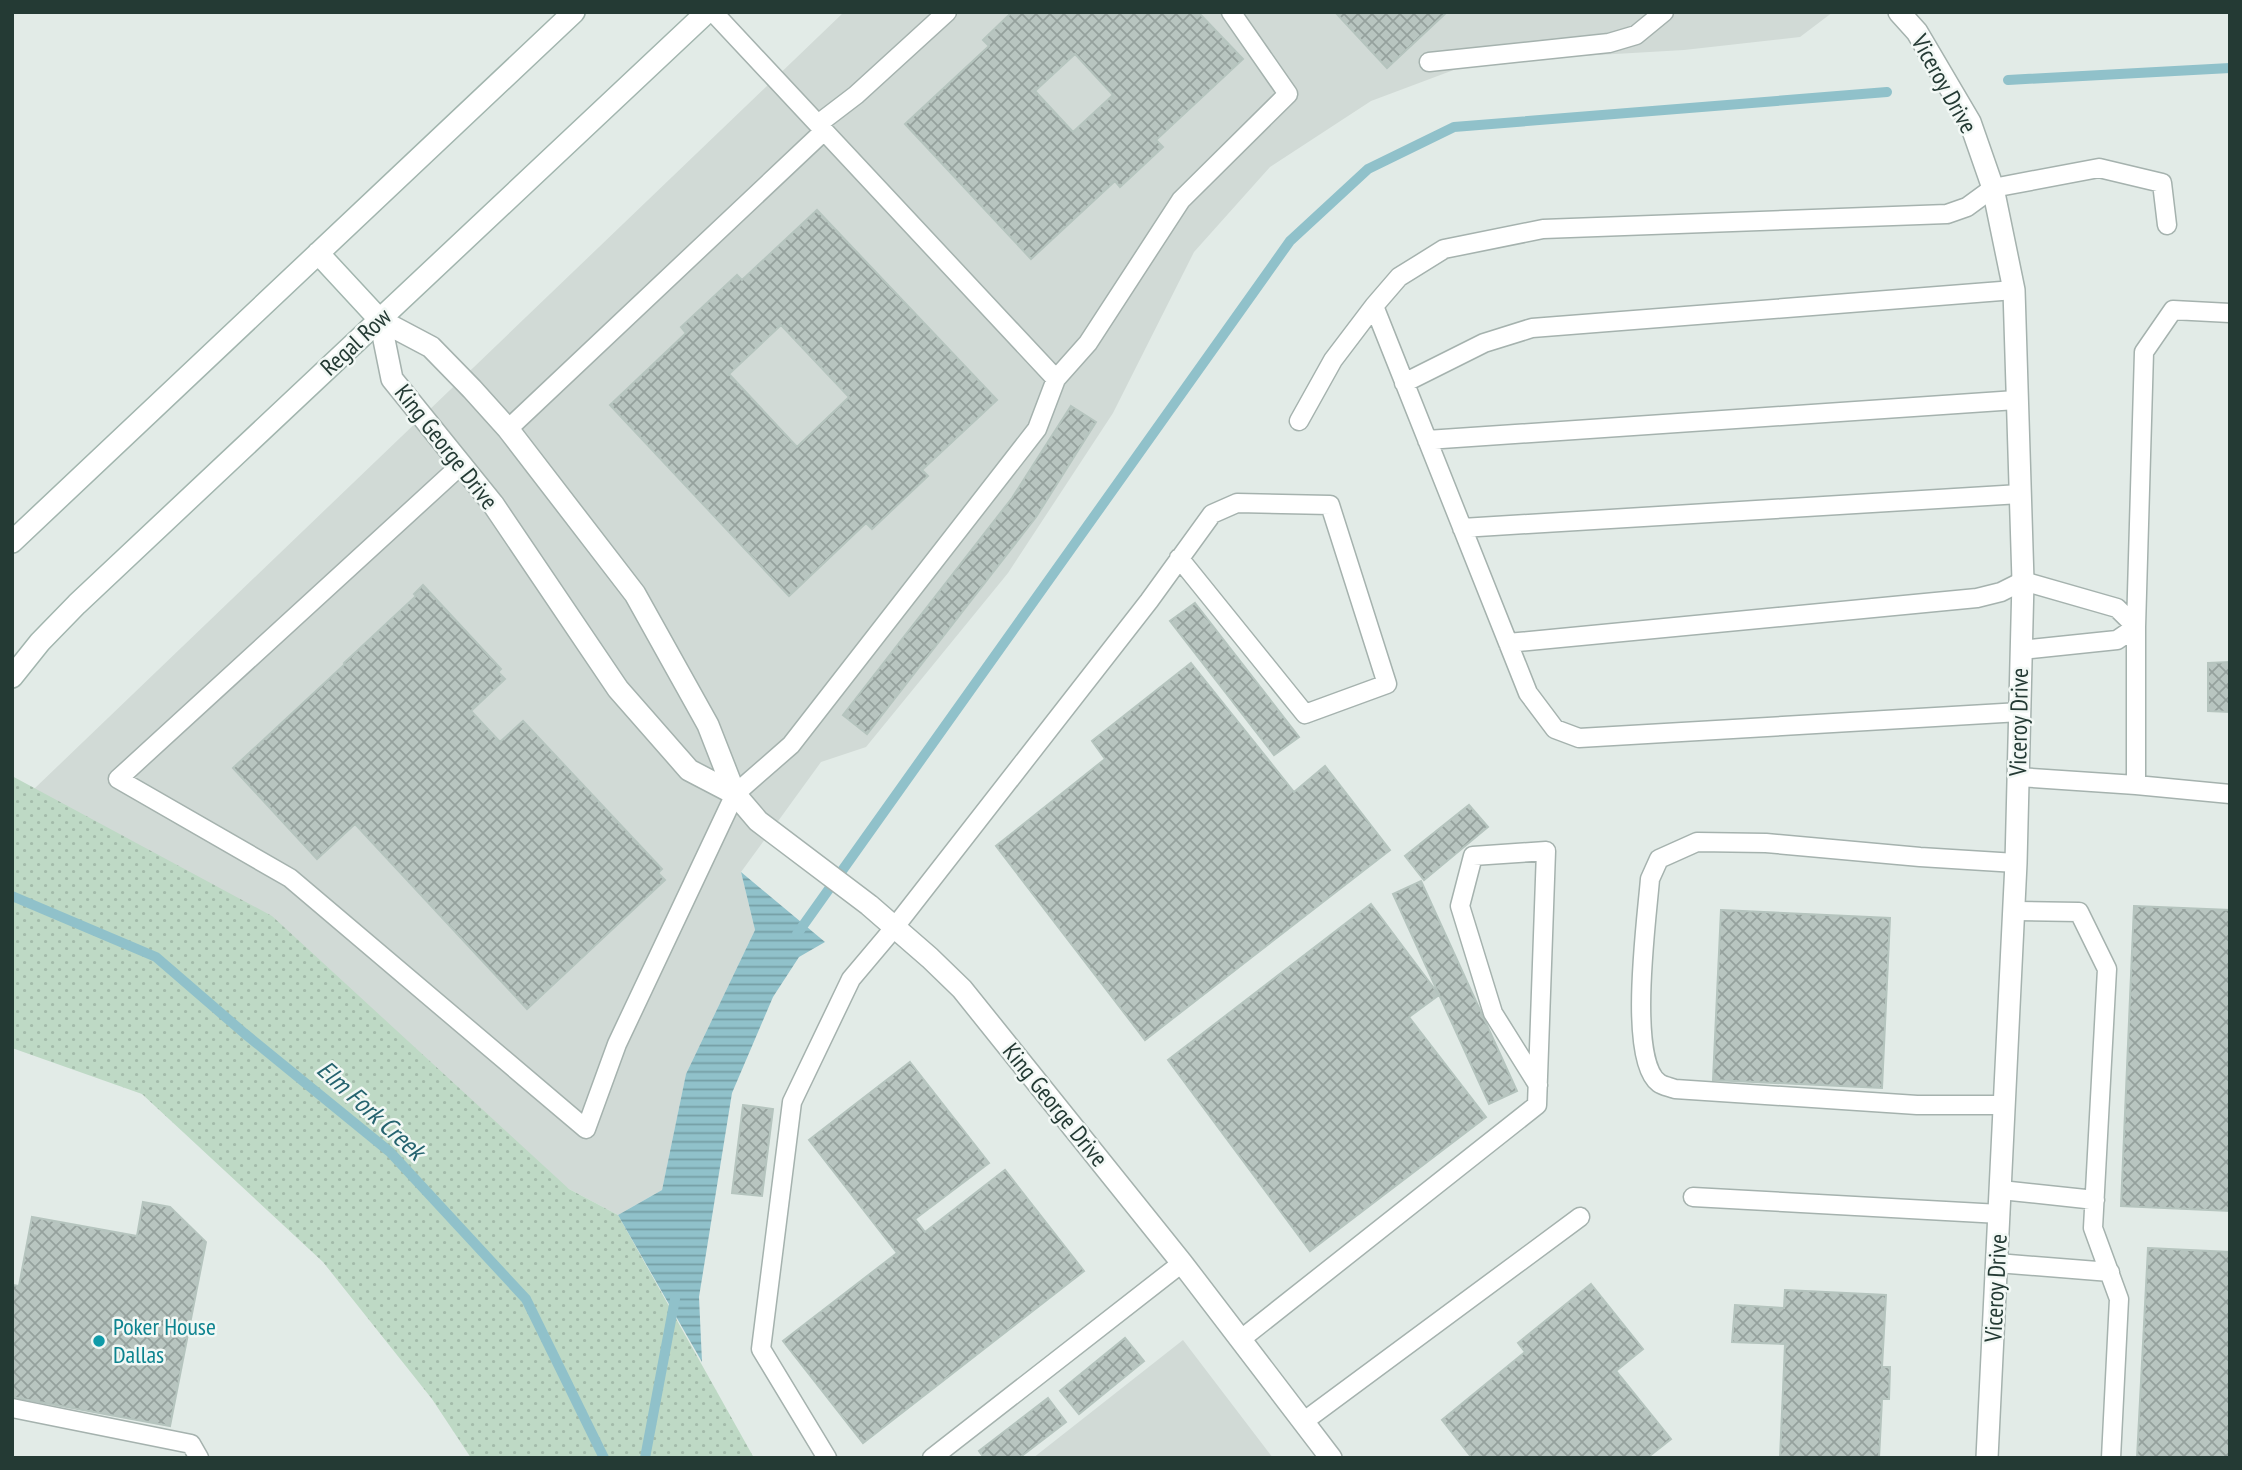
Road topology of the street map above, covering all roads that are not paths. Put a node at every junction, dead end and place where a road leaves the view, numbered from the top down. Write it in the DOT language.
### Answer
graph roads {
  1 [pos="575,12"];
  2 [pos="707,12"];
  3 [pos="713,12"];
  4 [pos="947,12"];
  5 [pos="1231,12"];
  6 [pos="1664,12"];
  7 [pos="1899,12"];
  8 [pos="1430,62"];
  9 [pos="821,127"];
  10 [pos="1993,188"];
  11 [pos="2167,225"];
  12 [pos="318,253"];
  13 [pos="2014,290"];
  14 [pos="1374,306"];
  15 [pos="2230,313"];
  16 [pos="380,320"];
  17 [pos="1056,379"];
  18 [pos="1404,383"];
  19 [pos="2016,400"];
  20 [pos="1299,421"];
  21 [pos="508,429"];
  22 [pos="1427,440"];
  23 [pos="461,465"];
  24 [pos="2020,494"];
  25 [pos="1462,528"];
  26 [pos="12,542"];
  27 [pos="1179,558"];
  28 [pos="2023,581"];
  29 [pos="2136,627"];
  30 [pos="1508,643"];
  31 [pos="2021,650"];
  32 [pos="12,677"];
  33 [pos="2020,712"];
  34 [pos="2018,777"];
  35 [pos="2136,785"];
  36 [pos="735,793"];
  37 [pos="2230,794"];
  38 [pos="2016,863"];
  39 [pos="2015,911"];
  40 [pos="894,928"];
  41 [pos="1538,1085"];
  42 [pos="2005,1105"];
  43 [pos="2001,1190"];
  44 [pos="1693,1197"];
  45 [pos="2095,1200"];
  46 [pos="2000,1214"];
  47 [pos="1580,1217"];
  48 [pos="1182,1263"];
  49 [pos="1997,1263"];
  50 [pos="2110,1272"];
  51 [pos="1240,1340"];
  52 [pos="12,1408"];
  53 [pos="1303,1422"];
  54 [pos="199,1458"];
  55 [pos="827,1458"];
  56 [pos="933,1458"];
  57 [pos="1331,1458"];
  58 [pos="1987,1458"];
  59 [pos="2111,1458"];
  1 -- 12 [label="street"];
  2 -- 16 [label="street, Regal Row"];
  3 -- 9 [label="lane"];
  4 -- 9 [label="lane"];
  5 -- 17 [label="lane"];
  6 -- 8 [label="lane"];
  7 -- 10 [label="street, Viceroy Drive"];
  9 -- 17 [label="lane"];
  9 -- 21 [label="lane"];
  10 -- 11 [label="lane"];
  10 -- 13 [label="street, Viceroy Drive"];
  10 -- 14 [label="lane"];
  12 -- 16 [label="street"];
  12 -- 26 [label="street"];
  13 -- 18 [label="lane"];
  13 -- 19 [label="street, Viceroy Drive"];
  14 -- 18 [label="lane"];
  14 -- 20 [label="lane"];
  15 -- 29 [label="lane"];
  16 -- 21 [label="street, King George Drive"];
  16 -- 23 [label="street, King George Drive"];
  16 -- 32 [label="street, Regal Row"];
  17 -- 36 [label="lane"];
  18 -- 22 [label="lane"];
  19 -- 22 [label="lane"];
  19 -- 24 [label="street, Viceroy Drive"];
  21 -- 36 [label="street, King George Drive"];
  22 -- 25 [label="lane"];
  23 -- 36 [label="street, King George Drive"];
  23 -- 36 [label="lane"];
  24 -- 25 [label="lane"];
  24 -- 28 [label="street, Viceroy Drive"];
  25 -- 30 [label="lane"];
  27 -- 27 [label="lane"];
  27 -- 40 [label="lane"];
  28 -- 29 [label="lane"];
  28 -- 30 [label="lane"];
  28 -- 31 [label="street, Viceroy Drive"];
  29 -- 31 [label="lane"];
  29 -- 35 [label="lane"];
  30 -- 33 [label="lane"];
  31 -- 33 [label="street, Viceroy Drive"];
  33 -- 34 [label="street, Viceroy Drive"];
  34 -- 35 [label="lane"];
  34 -- 38 [label="street, Viceroy Drive"];
  35 -- 37 [label="lane"];
  36 -- 40 [label="street, King George Drive"];
  38 -- 39 [label="street, Viceroy Drive"];
  38 -- 42 [label="lane"];
  39 -- 42 [label="street, Viceroy Drive"];
  39 -- 45 [label="lane"];
  40 -- 48 [label="street, King George Drive"];
  40 -- 55 [label="lane"];
  41 -- 41 [label="lane"];
  41 -- 51 [label="lane"];
  42 -- 43 [label="street, Viceroy Drive"];
  43 -- 45 [label="lane"];
  43 -- 46 [label="street, Viceroy Drive"];
  44 -- 46 [label="lane"];
  45 -- 50 [label="lane"];
  46 -- 49 [label="street, Viceroy Drive"];
  47 -- 53 [label="lane"];
  48 -- 51 [label="street, King George Drive"];
  48 -- 56 [label="lane"];
  49 -- 50 [label="lane"];
  49 -- 58 [label="street, Viceroy Drive"];
  50 -- 59 [label="lane"];
  51 -- 53 [label="street, King George Drive"];
  52 -- 54 [label="lane"];
  53 -- 57 [label="street, King George Drive"];
}
